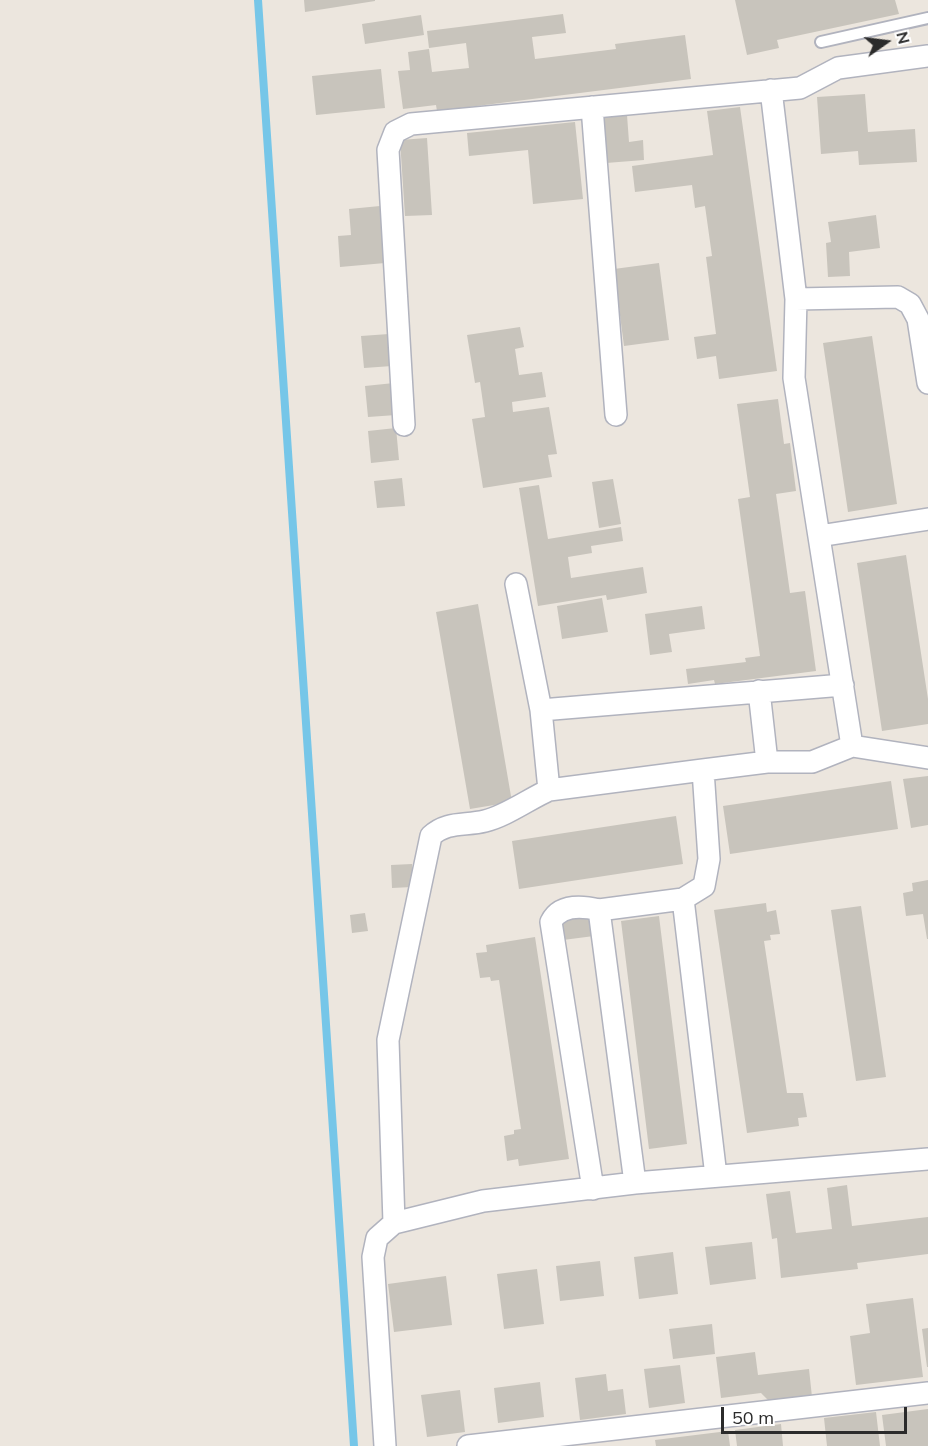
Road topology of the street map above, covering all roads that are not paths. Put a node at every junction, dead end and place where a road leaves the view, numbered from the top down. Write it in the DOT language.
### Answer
graph roads {
  1 [pos="928,18"];
  2 [pos="821,42"];
  3 [pos="928,56"];
  4 [pos="771,90"];
  5 [pos="592,107"];
  6 [pos="796,298"];
  7 [pos="928,383"];
  8 [pos="616,415"];
  9 [pos="404,425"];
  10 [pos="928,519"];
  11 [pos="819,536"];
  12 [pos="516,584"];
  13 [pos="843,684"];
  14 [pos="759,691"];
  15 [pos="541,710"];
  16 [pos="852,746"];
  17 [pos="928,758"];
  18 [pos="767,762"];
  19 [pos="703,770"];
  20 [pos="549,790"];
  21 [pos="683,899"];
  22 [pos="599,910"];
  23 [pos="928,1159"];
  24 [pos="716,1176"];
  25 [pos="635,1183"];
  26 [pos="593,1188"];
  27 [pos="394,1223"];
  28 [pos="928,1393"];
  29 [pos="385,1446"];
  30 [pos="468,1446"];
  1 -- 2 [label="lane"];
  3 -- 4 [label="street"];
  4 -- 5 [label="street"];
  4 -- 6 [label="street"];
  5 -- 8 [label="street"];
  5 -- 9 [label="street"];
  6 -- 7 [label="street"];
  6 -- 11 [label="street"];
  10 -- 11 [label="street"];
  11 -- 13 [label="street"];
  12 -- 15 [label="street"];
  13 -- 14 [label="street"];
  13 -- 16 [label="street"];
  14 -- 15 [label="street"];
  14 -- 18 [label="street"];
  15 -- 20 [label="street"];
  16 -- 17 [label="street"];
  16 -- 18 [label="street"];
  18 -- 19 [label="street"];
  19 -- 20 [label="street"];
  19 -- 21 [label="street"];
  20 -- 27 [label="street"];
  21 -- 22 [label="street"];
  21 -- 24 [label="street"];
  22 -- 25 [label="street"];
  22 -- 26 [label="street"];
  23 -- 24 [label="street"];
  24 -- 25 [label="street"];
  25 -- 26 [label="street"];
  26 -- 27 [label="street"];
  27 -- 29 [label="street"];
  28 -- 30 [label="street"];
}
